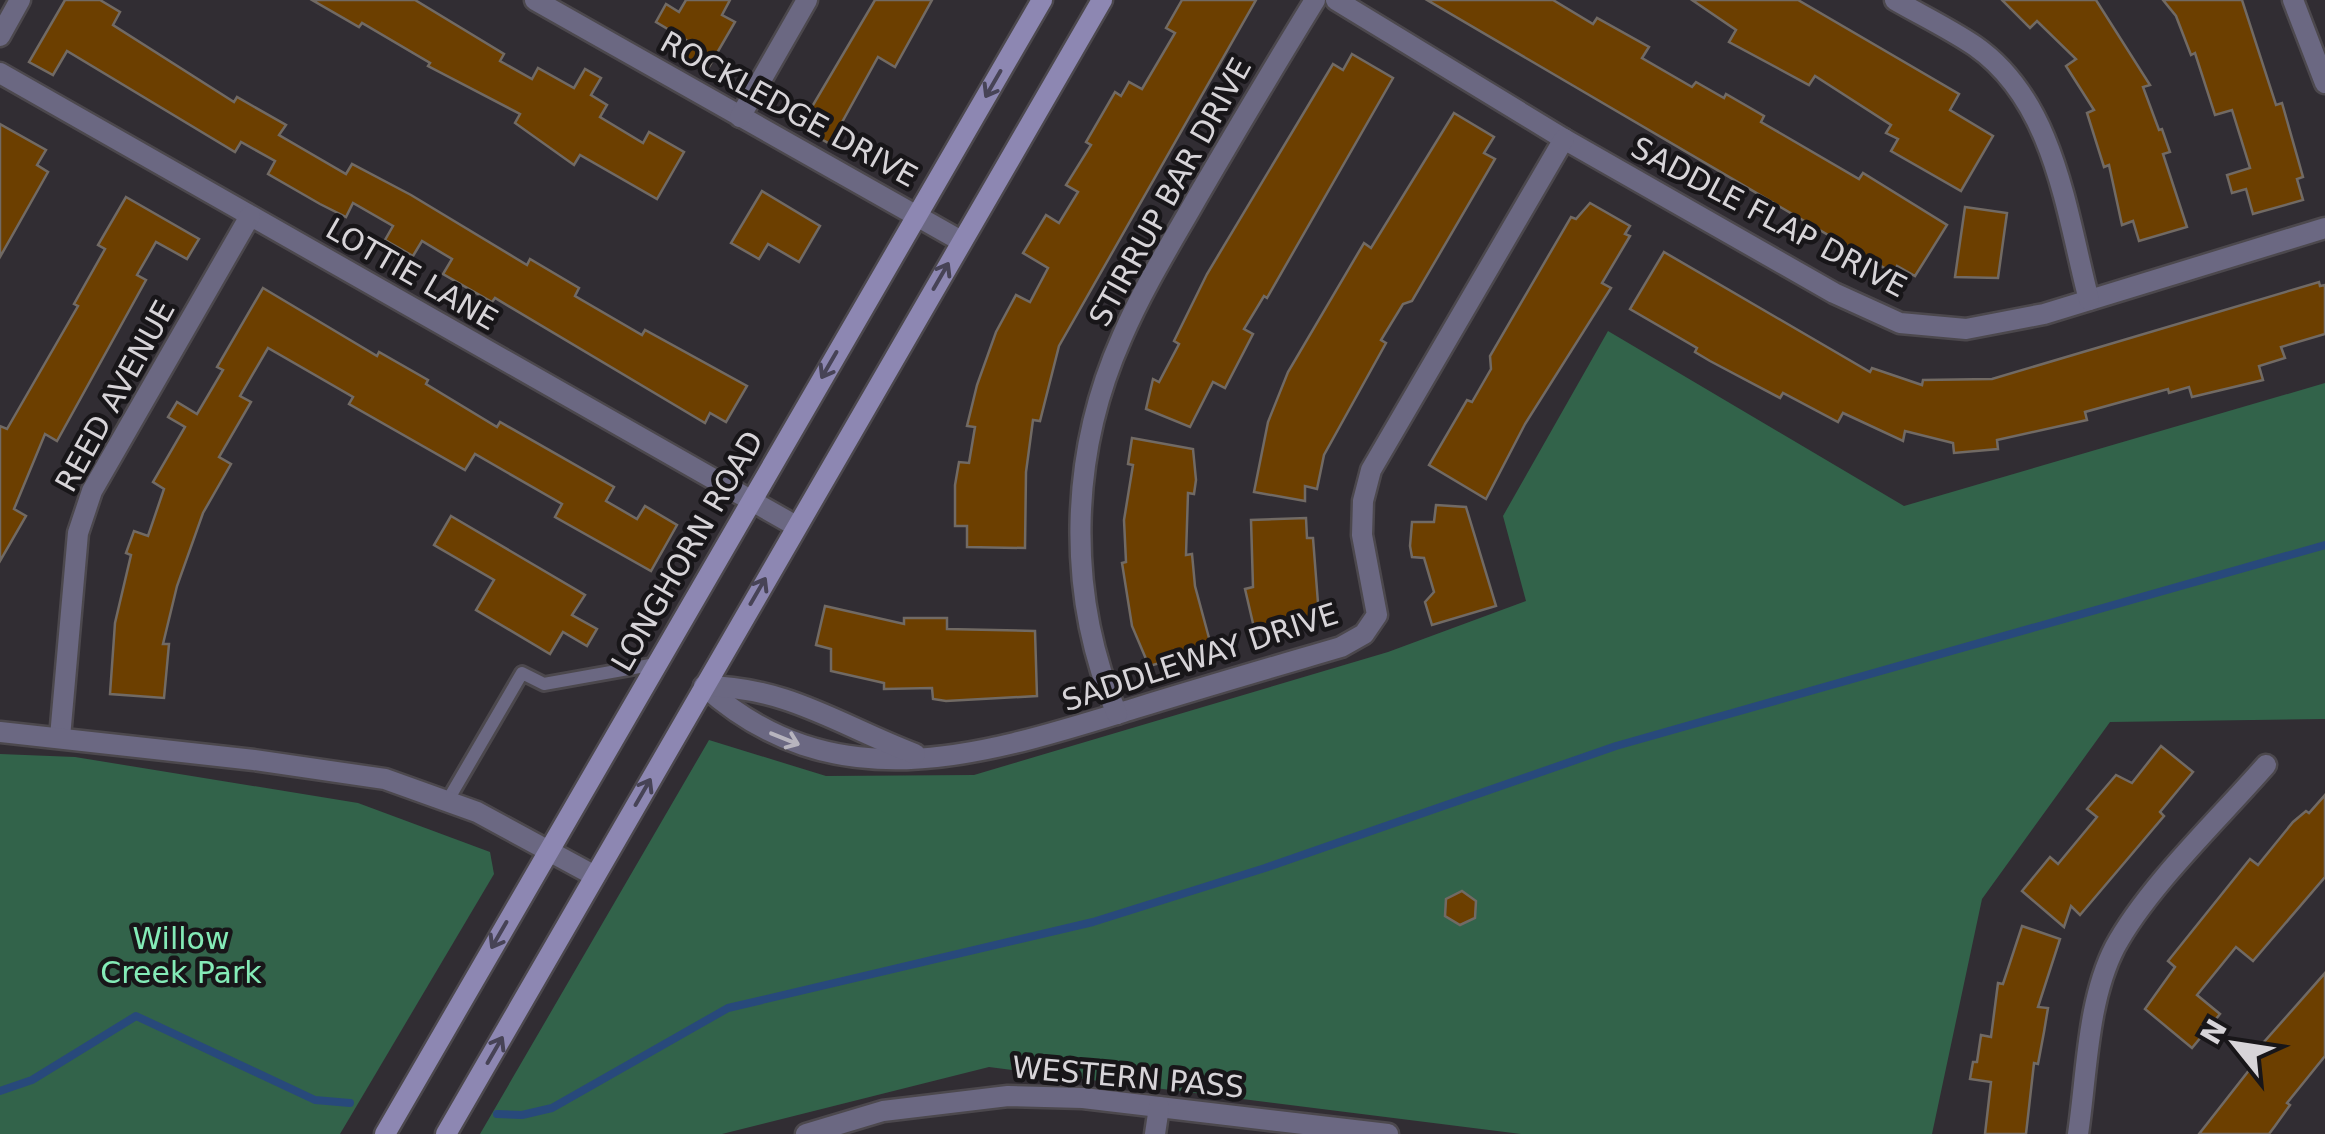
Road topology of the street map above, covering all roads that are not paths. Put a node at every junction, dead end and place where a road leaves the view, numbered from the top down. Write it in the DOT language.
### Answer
graph roads {
  1 [pos="20,0"];
  2 [pos="535,0"];
  3 [pos="807,0"];
  4 [pos="1042,0"];
  5 [pos="1102,0"];
  6 [pos="1315,0"];
  7 [pos="1336,0"];
  8 [pos="1895,0"];
  9 [pos="2293,0"];
  10 [pos="0,36"];
  11 [pos="0,73"];
  12 [pos="2325,83"];
  13 [pos="740,116"];
  14 [pos="1564,139"];
  15 [pos="250,216"];
  16 [pos="916,216"];
  17 [pos="2325,228"];
  18 [pos="961,241"];
  19 [pos="2088,300"];
  20 [pos="750,501"];
  21 [pos="796,526"];
  22 [pos="656,664"];
  23 [pos="704,686"];
  24 [pos="1117,714"];
  25 [pos="0,732"];
  26 [pos="60,737"];
  27 [pos="921,756"];
  28 [pos="2266,765"];
  29 [pos="448,800"];
  30 [pos="547,850"];
  31 [pos="595,876"];
  32 [pos="1159,1107"];
  33 [pos="820,1132"];
  34 [pos="385,1134"];
  35 [pos="446,1134"];
  36 [pos="1154,1134"];
  37 [pos="1388,1134"];
  38 [pos="2078,1134"];
  1 -- 10 [label="street"];
  2 -- 13 [label="street, ROCKLEDGE DRIVE"];
  3 -- 13 [label="street"];
  4 -- 16 [label="main road, LONGHORN ROAD, one-way"];
  5 -- 18 [label="main road"];
  6 -- 24 [label="street, STIRRUP BAR DRIVE"];
  7 -- 14 [label="street, SADDLE FLAP DRIVE"];
  8 -- 19 [label="street"];
  9 -- 12 [label="street"];
  11 -- 15 [label="street, LOTTIE LANE"];
  13 -- 16 [label="street, ROCKLEDGE DRIVE"];
  14 -- 19 [label="street, SADDLE FLAP DRIVE"];
  14 -- 24 [label="street, SADDLEWAY DRIVE"];
  15 -- 20 [label="street, LOTTIE LANE"];
  15 -- 26 [label="street, REED AVENUE"];
  16 -- 18 [label="street, ROCKLEDGE DRIVE"];
  16 -- 20 [label="main road, LONGHORN ROAD, one-way"];
  17 -- 19 [label="street, SADDLE FLAP DRIVE"];
  21 -- 18 [label="main road, one-way"];
  20 -- 21 [label="street, LOTTIE LANE"];
  20 -- 22 [label="main road, LONGHORN ROAD"];
  23 -- 21 [label="main road, one-way"];
  22 -- 29 [label="lane"];
  22 -- 30 [label="main road, LONGHORN ROAD"];
  23 -- 27 [label="street"];
  23 -- 27 [label="street, SADDLEWAY DRIVE, one-way"];
  31 -- 23 [label="main road, one-way"];
  24 -- 27 [label="street, SADDLEWAY DRIVE"];
  25 -- 26 [label="street"];
  26 -- 29 [label="street"];
  28 -- 38 [label="street"];
  29 -- 30 [label="street"];
  30 -- 31 [label="street"];
  30 -- 34 [label="main road, LONGHORN ROAD, one-way"];
  35 -- 31 [label="main road, one-way"];
  32 -- 33 [label="street, WESTERN PASS"];
  32 -- 36 [label="street"];
  32 -- 37 [label="street, WESTERN PASS"];
}
